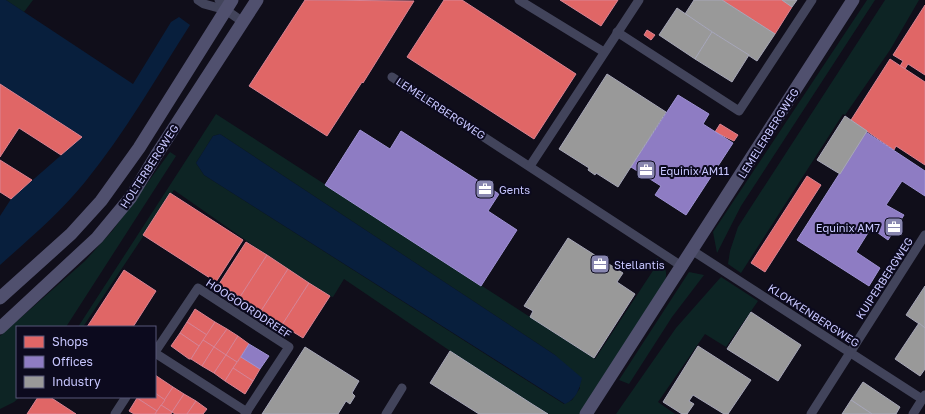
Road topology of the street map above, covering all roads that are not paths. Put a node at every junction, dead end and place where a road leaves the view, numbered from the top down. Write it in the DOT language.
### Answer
graph roads {
  1 [pos="198,0"];
  2 [pos="257,0"];
  3 [pos="519,0"];
  4 [pos="639,0"];
  5 [pos="812,0"];
  6 [pos="852,0"];
  7 [pos="226,3"];
  8 [pos="243,22"];
  9 [pos="618,32"];
  10 [pos="604,52"];
  11 [pos="392,77"];
  12 [pos="530,166"];
  13 [pos="925,235"];
  14 [pos="692,251"];
  15 [pos="683,267"];
  16 [pos="0,298"];
  17 [pos="0,328"];
  18 [pos="156,351"];
  19 [pos="850,352"];
  20 [pos="156,353"];
  21 [pos="402,388"];
  22 [pos="924,397"];
  23 [pos="125,398"];
  24 [pos="246,413"];
  25 [pos="115,414"];
  26 [pos="386,414"];
  27 [pos="586,414"];
  28 [pos="811,414"];
  29 [pos="913,414"];
  1 -- 7 [label="street"];
  2 -- 8 [label="main road, HOLTERBERGWEG"];
  3 -- 10 [label="street"];
  4 -- 9 [label="street"];
  5 -- 9 [label="street"];
  6 -- 14 [label="main road, LEMELERBERGWEG"];
  7 -- 8 [label="street"];
  7 -- 16 [label="main road, HOLTERBERGWEG"];
  8 -- 17 [label="main road, HOLTERBERGWEG"];
  9 -- 10 [label="street"];
  10 -- 12 [label="street"];
  11 -- 12 [label="street, LEMELERBERGWEG"];
  12 -- 15 [label="street, LEMELERBERGWEG"];
  13 -- 19 [label="street, KUIPERBERGWEG"];
  14 -- 15 [label="main road, LEMELERBERGWEG"];
  14 -- 19 [label="street, KLOKKENBERGWEG"];
  15 -- 27 [label="main road, LEMELERBERGWEG"];
  18 -- 24 [label="street, HOOGOORDDREEF"];
  19 -- 22 [label="street, KLOKKENBERGWEG"];
  19 -- 28 [label="street, KUIPERBERGWEG"];
  20 -- 24 [label="street, HOOGOORDDREEF"];
  21 -- 26 [label="street"];
  22 -- 29 [label="street, KLOKKENBERGWEG"];
  23 -- 25 [label="street"];
}
